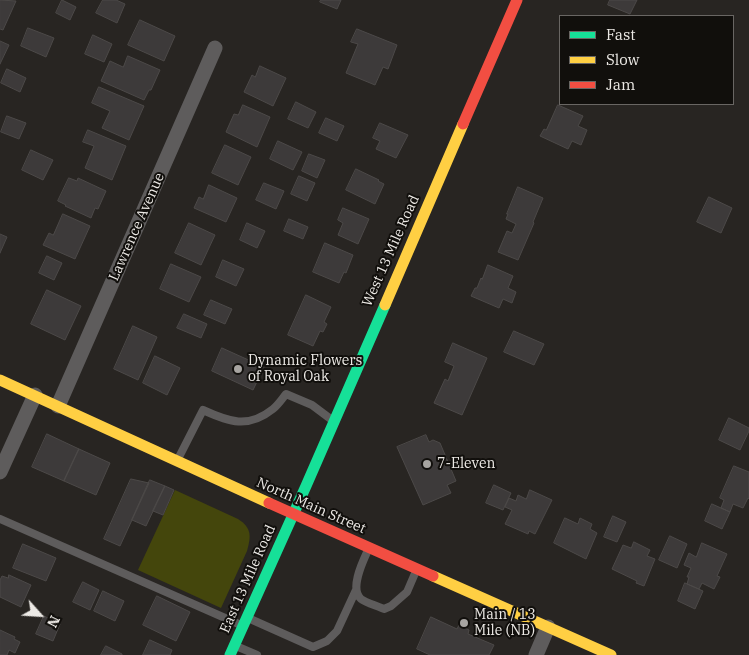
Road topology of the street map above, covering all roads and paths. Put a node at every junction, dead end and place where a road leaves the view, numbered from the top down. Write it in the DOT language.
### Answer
graph roads {
  1 [pos="517,0"];
  2 [pos="215,48"];
  3 [pos="0,380"];
  4 [pos="35,395"];
  5 [pos="58,406"];
  6 [pos="334,421"];
  7 [pos="176,461"];
  8 [pos="0,472"];
  9 [pos="293,515"];
  10 [pos="0,519"];
  11 [pos="368,548"];
  12 [pos="416,569"];
  13 [pos="356,590"];
  14 [pos="245,622"];
  15 [pos="548,627"];
  16 [pos="314,647"];
  17 [pos="232,650"];
  18 [pos="257,655"];
  19 [pos="310,655"];
  20 [pos="536,655"];
  21 [pos="611,655"];
  1 -- 6 [label="main road, West 13 Mile Road"];
  2 -- 5 [label="street, Lawrence Avenue"];
  3 -- 4 [label="main road, North Main Street"];
  4 -- 5 [label="main road, North Main Street"];
  4 -- 8 [label="street"];
  5 -- 7 [label="main road, North Main Street"];
  6 -- 7 [label="lane"];
  6 -- 9 [label="main road, West 13 Mile Road"];
  7 -- 9 [label="main road, North Main Street"];
  9 -- 11 [label="main road, North Main Street"];
  9 -- 14 [label="main road, East 13 Mile Road"];
  10 -- 14 [label="lane"];
  11 -- 12 [label="main road, North Main Street"];
  11 -- 13 [label="lane"];
  12 -- 13 [label="lane"];
  12 -- 15 [label="main road, North Main Street"];
  13 -- 16 [label="lane"];
  14 -- 16 [label="lane"];
  14 -- 17 [label="main road, East 13 Mile Road"];
  15 -- 20 [label="street"];
  15 -- 21 [label="main road, North Main Street"];
  16 -- 19 [label="lane"];
  17 -- 18 [label="lane"];
}
